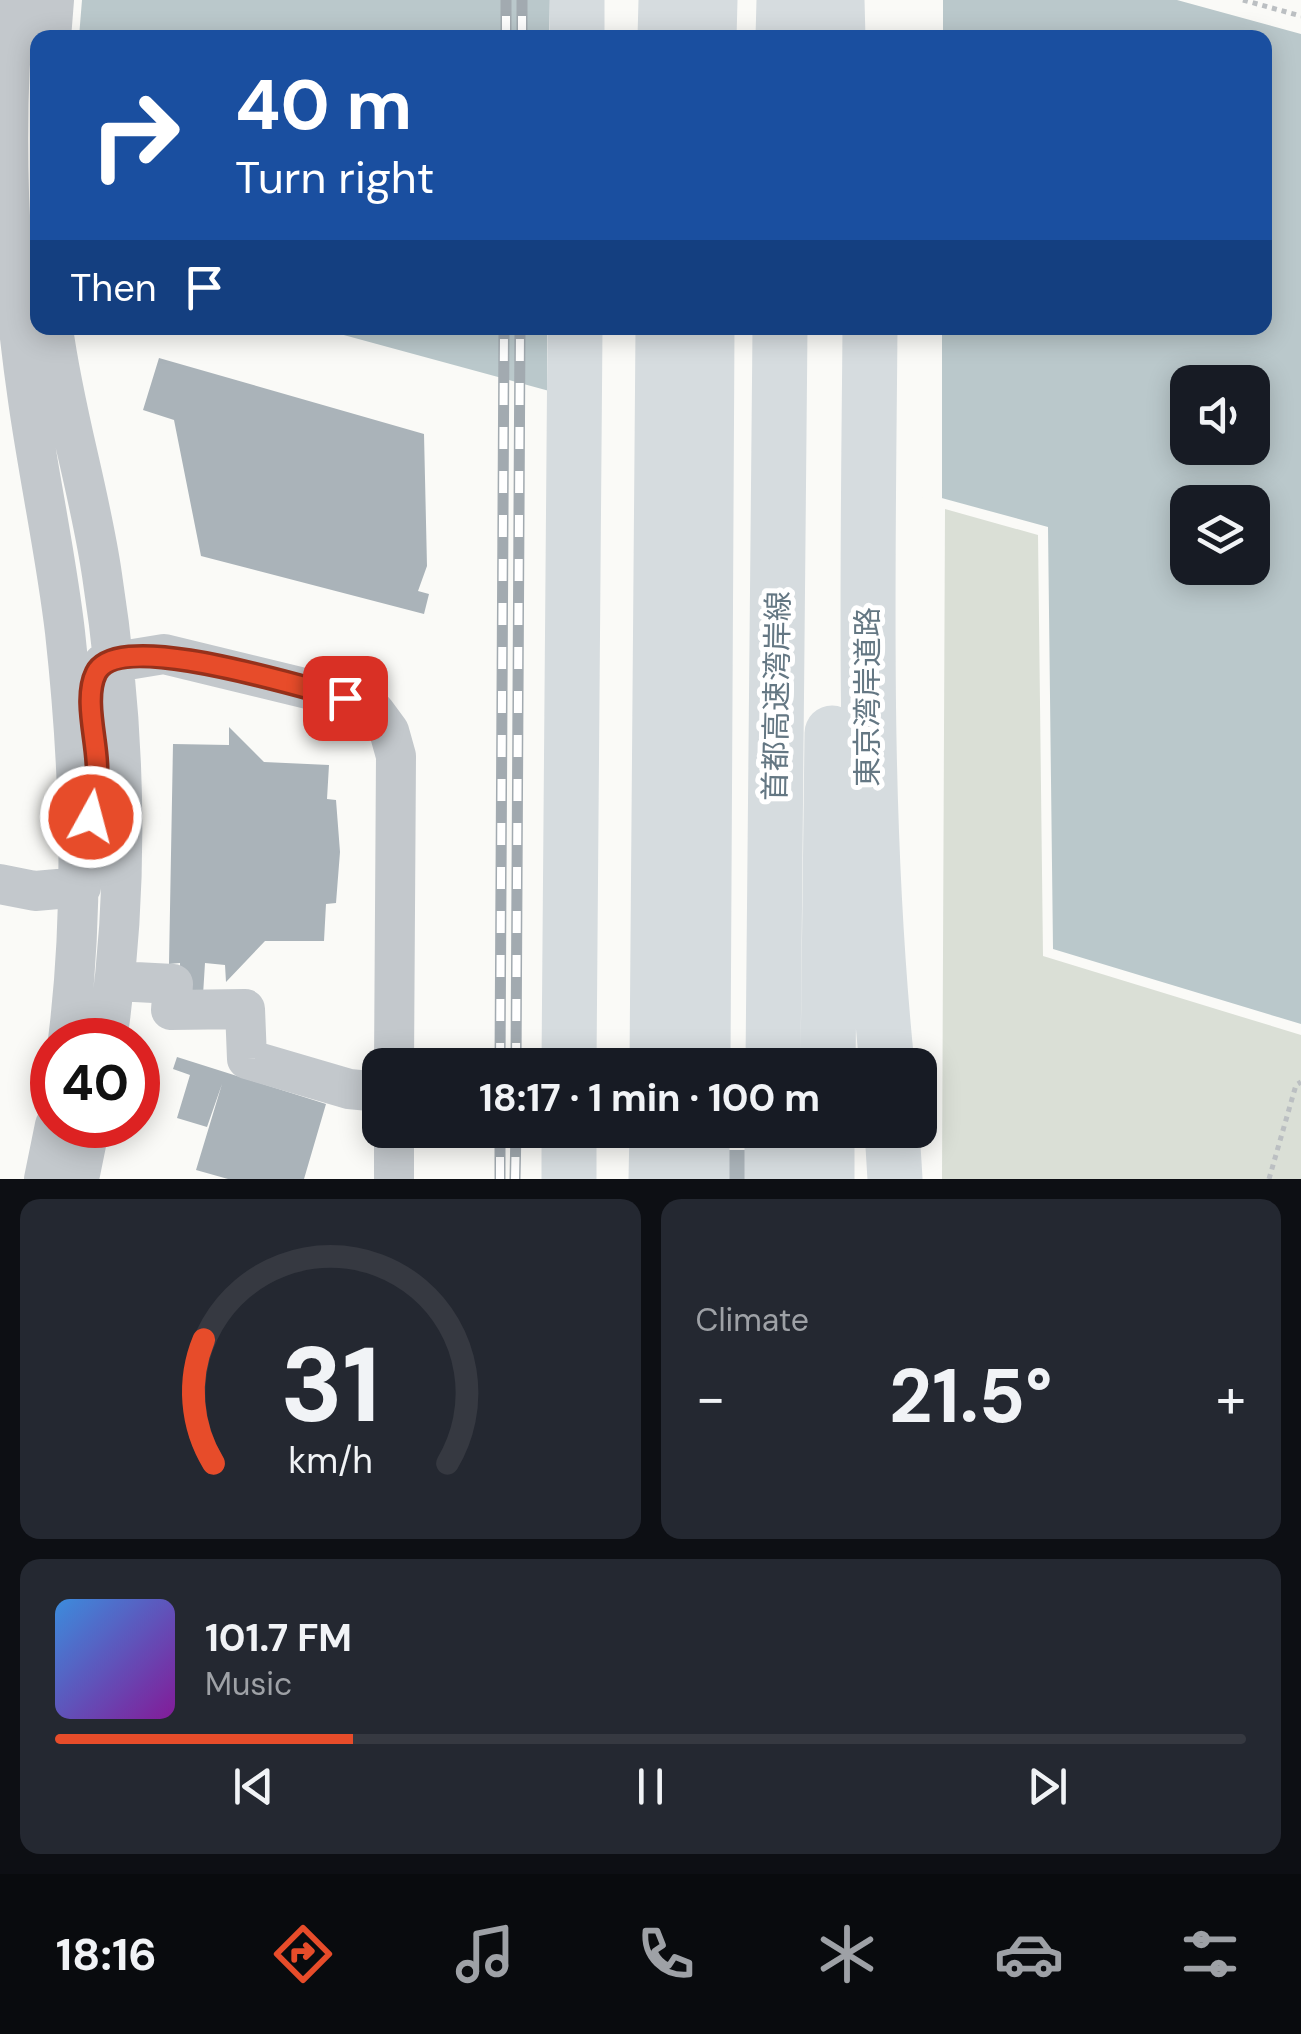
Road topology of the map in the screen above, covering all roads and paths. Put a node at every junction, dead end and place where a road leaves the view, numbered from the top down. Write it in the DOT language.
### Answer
graph roads {
  1 [pos="15,0"];
  2 [pos="54,0"];
  3 [pos="578,0"];
  4 [pos="666,0"];
  5 [pos="710,0"];
  6 [pos="784,0"];
  7 [pos="837,0"];
  8 [pos="873,0"];
  9 [pos="1244,0"];
  10 [pos="1264,3"];
  11 [pos="1301,16"];
  12 [pos="52,30"];
  13 [pos="577,30"];
  14 [pos="666,30"];
  15 [pos="709,30"];
  16 [pos="783,30"];
  17 [pos="838,30"];
  18 [pos="872,30"];
  19 [pos="30,328"];
  20 [pos="32,335"];
  21 [pos="53,335"];
  22 [pos="575,335"];
  23 [pos="663,335"];
  24 [pos="708,335"];
  25 [pos="780,335"];
  26 [pos="841,335"];
  27 [pos="870,335"];
  28 [pos="45,398"];
  29 [pos="112,660"];
  30 [pos="830,790"];
  31 [pos="0,884"];
  32 [pos="80,887"];
  33 [pos="116,981"];
  34 [pos="70,1018"];
  35 [pos="110,1018"];
  36 [pos="394,1048"];
  37 [pos="569,1048"];
  38 [pos="657,1048"];
  39 [pos="702,1048"];
  40 [pos="773,1048"];
  41 [pos="810,1048"];
  42 [pos="828,1048"];
  43 [pos="885,1048"];
  44 [pos="1301,1082"];
  45 [pos="362,1090"];
  46 [pos="50,1148"];
  47 [pos="85,1148"];
  48 [pos="394,1148"];
  49 [pos="569,1148"];
  50 [pos="657,1148"];
  51 [pos="688,1148"];
  52 [pos="702,1148"];
  53 [pos="893,1148"];
  54 [pos="44,1179"];
  55 [pos="79,1179"];
  56 [pos="394,1179"];
  57 [pos="568,1179"];
  58 [pos="656,1179"];
  59 [pos="687,1179"];
  60 [pos="702,1179"];
  61 [pos="895,1179"];
  62 [pos="1269,1179"];
  1 -- 19 [label="street"];
  2 -- 12 [label="street"];
  3 -- 13 [label="highway"];
  4 -- 14 [label="highway"];
  5 -- 15 [label="highway"];
  6 -- 16 [label="highway"];
  7 -- 17 [label="highway"];
  8 -- 18 [label="highway"];
  9 -- 10 [label="path"];
  10 -- 11 [label="path"];
  20 -- 28 [label="street"];
  21 -- 28 [label="street"];
  22 -- 37 [label="highway"];
  23 -- 38 [label="highway"];
  24 -- 39 [label="highway"];
  25 -- 40 [label="highway, 首都高速湾岸線"];
  26 -- 30 [label="highway"];
  27 -- 43 [label="highway, 東京湾岸道路"];
  28 -- 29 [label="street"];
  28 -- 32 [label="street"];
  29 -- 32 [label="street"];
  29 -- 33 [label="street"];
  29 -- 36 [label="street"];
  30 -- 41 [label="street"];
  30 -- 42 [label="highway"];
  31 -- 32 [label="street"];
  32 -- 34 [label="street"];
  33 -- 35 [label="street"];
  33 -- 45 [label="street"];
  44 -- 62 [label="path"];
  46 -- 54 [label="street"];
  47 -- 55 [label="street"];
  48 -- 56 [label="street"];
  49 -- 57 [label="highway"];
  50 -- 58 [label="highway"];
  51 -- 59 [label="street"];
  52 -- 60 [label="highway"];
  53 -- 61 [label="highway"];
}
